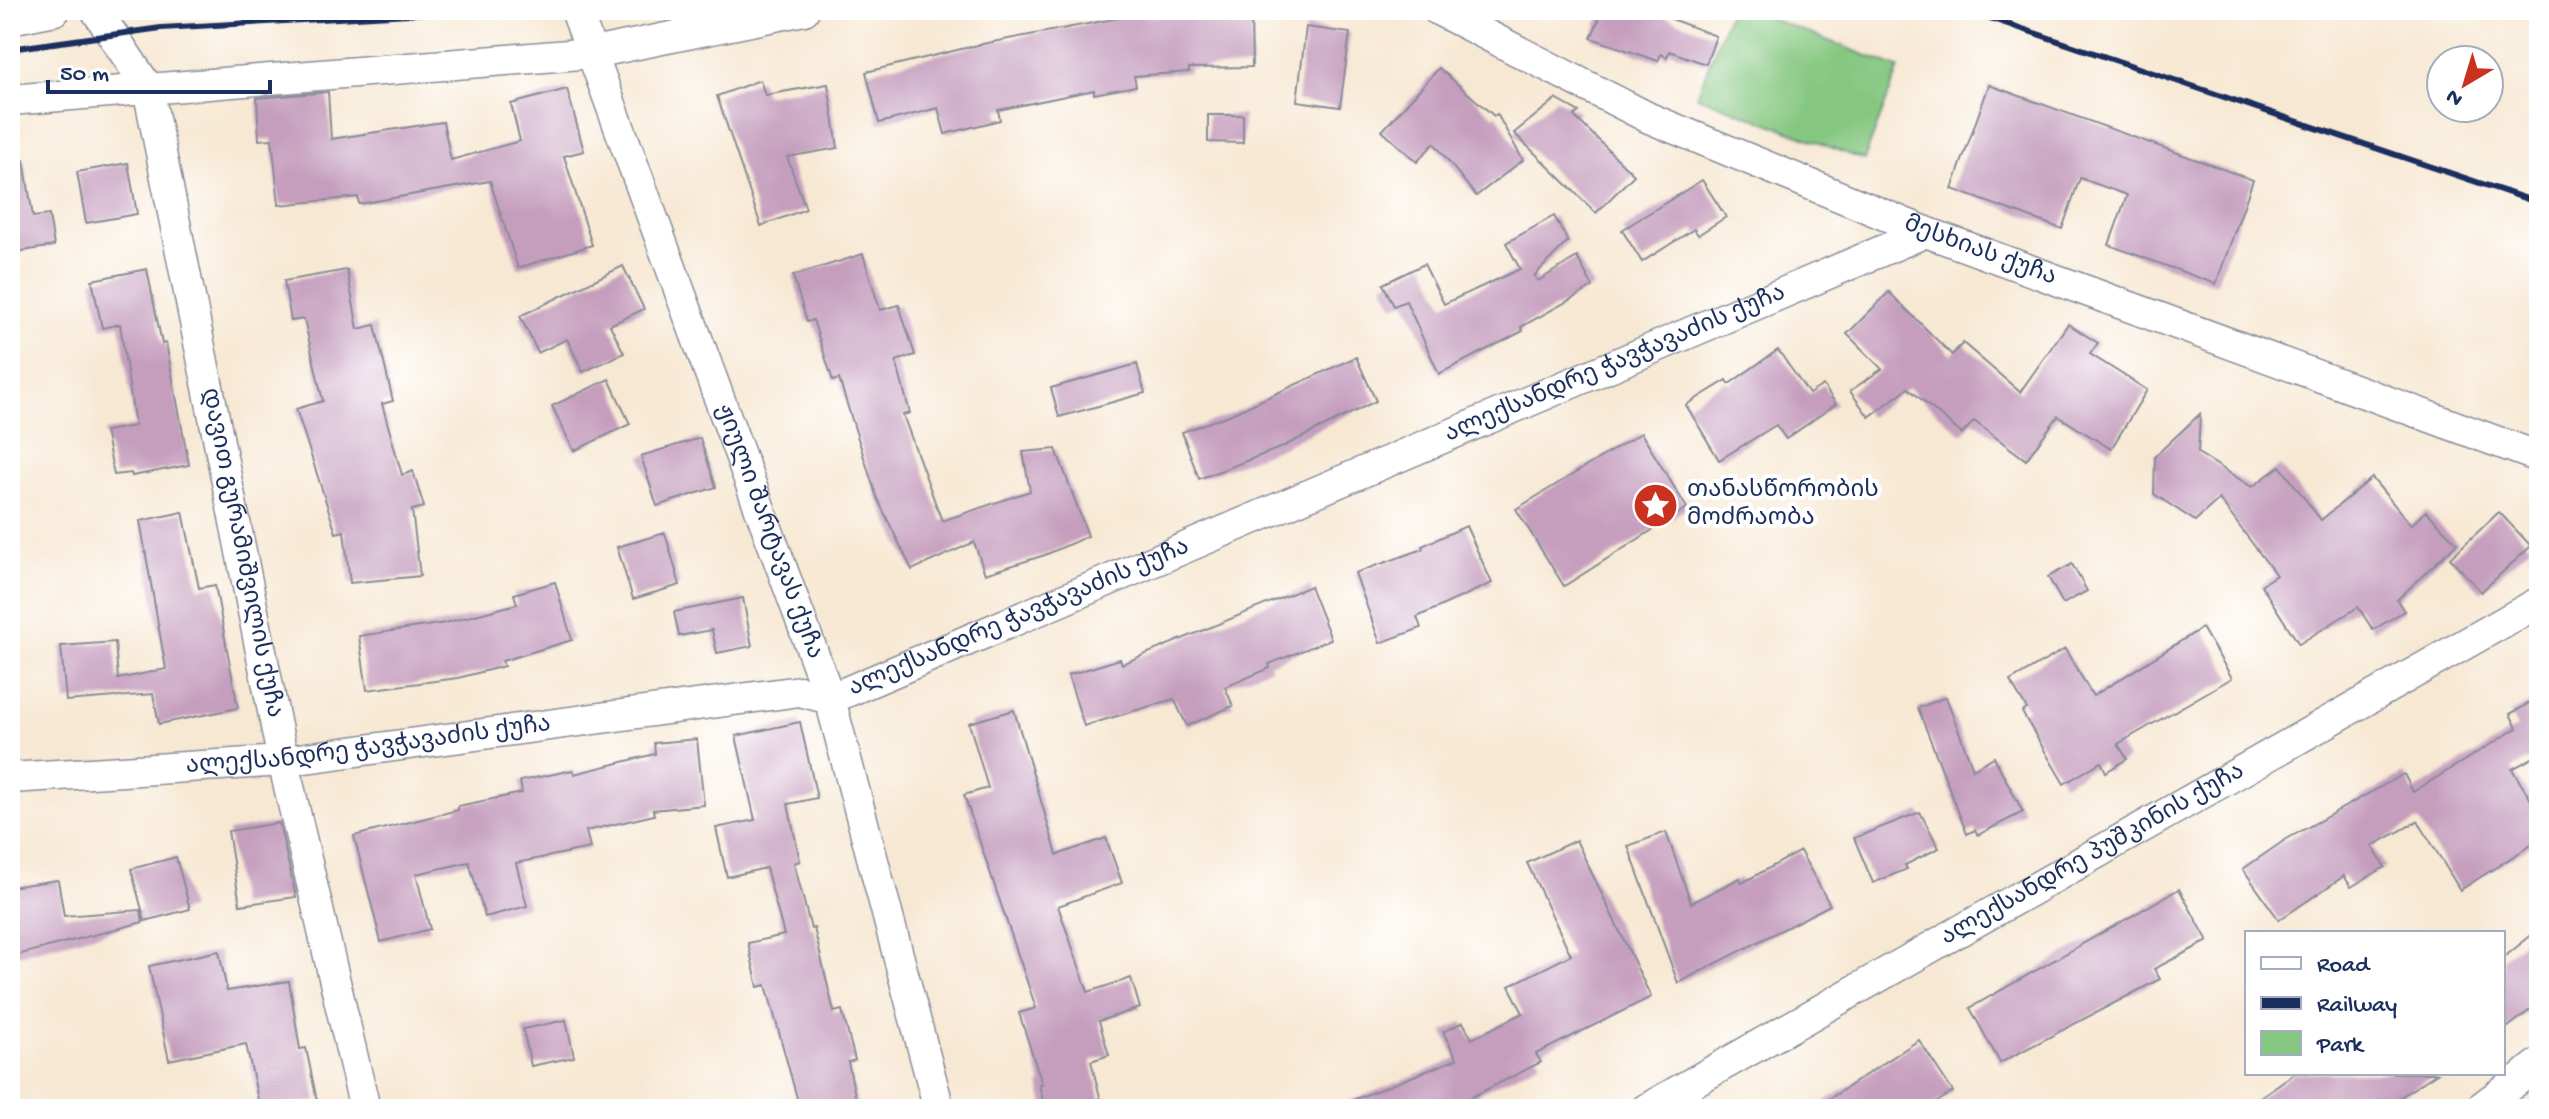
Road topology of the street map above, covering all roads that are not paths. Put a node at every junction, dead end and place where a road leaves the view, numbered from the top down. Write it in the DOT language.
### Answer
graph roads {
  1 [pos="55,10"];
  2 [pos="96,10"];
  3 [pos="576,10"];
  4 [pos="804,10"];
  5 [pos="1438,10"];
  6 [pos="10,19"];
  7 [pos="593,53"];
  8 [pos="148,88"];
  9 [pos="10,100"];
  10 [pos="1926,232"];
  11 [pos="2539,457"];
  12 [pos="2539,602"];
  13 [pos="830,699"];
  14 [pos="283,761"];
  15 [pos="10,778"];
  16 [pos="2539,1064"];
  17 [pos="365,1109"];
  18 [pos="939,1109"];
  19 [pos="1646,1109"];
  20 [pos="2479,1109"];
  1 -- 6 [label="street"];
  2 -- 8 [label="street, დავით გურამიშვილის ქუჩა"];
  3 -- 7 [label="street, ჟიული შარტავას ქუჩა"];
  4 -- 7 [label="street"];
  5 -- 10 [label="street, მესხიას ქუჩა"];
  7 -- 8 [label="street"];
  7 -- 13 [label="street, ჟიული შარტავას ქუჩა"];
  8 -- 9 [label="street"];
  8 -- 14 [label="street, დავით გურამიშვილის ქუჩა"];
  10 -- 11 [label="street, მესხიას ქუჩა"];
  10 -- 13 [label="street, ალექსანდრე ჭავჭავაძის ქუჩა"];
  12 -- 19 [label="street, ალექსანდრე პუშკინის ქუჩა"];
  13 -- 14 [label="street, ალექსანდრე ჭავჭავაძის ქუჩა"];
  13 -- 18 [label="street, ჟიული შარტავას ქუჩა"];
  14 -- 15 [label="street, ალექსანდრე ჭავჭავაძის ქუჩა"];
  14 -- 17 [label="street, დავით გურამიშვილის ქუჩა"];
  16 -- 20 [label="street"];
}
